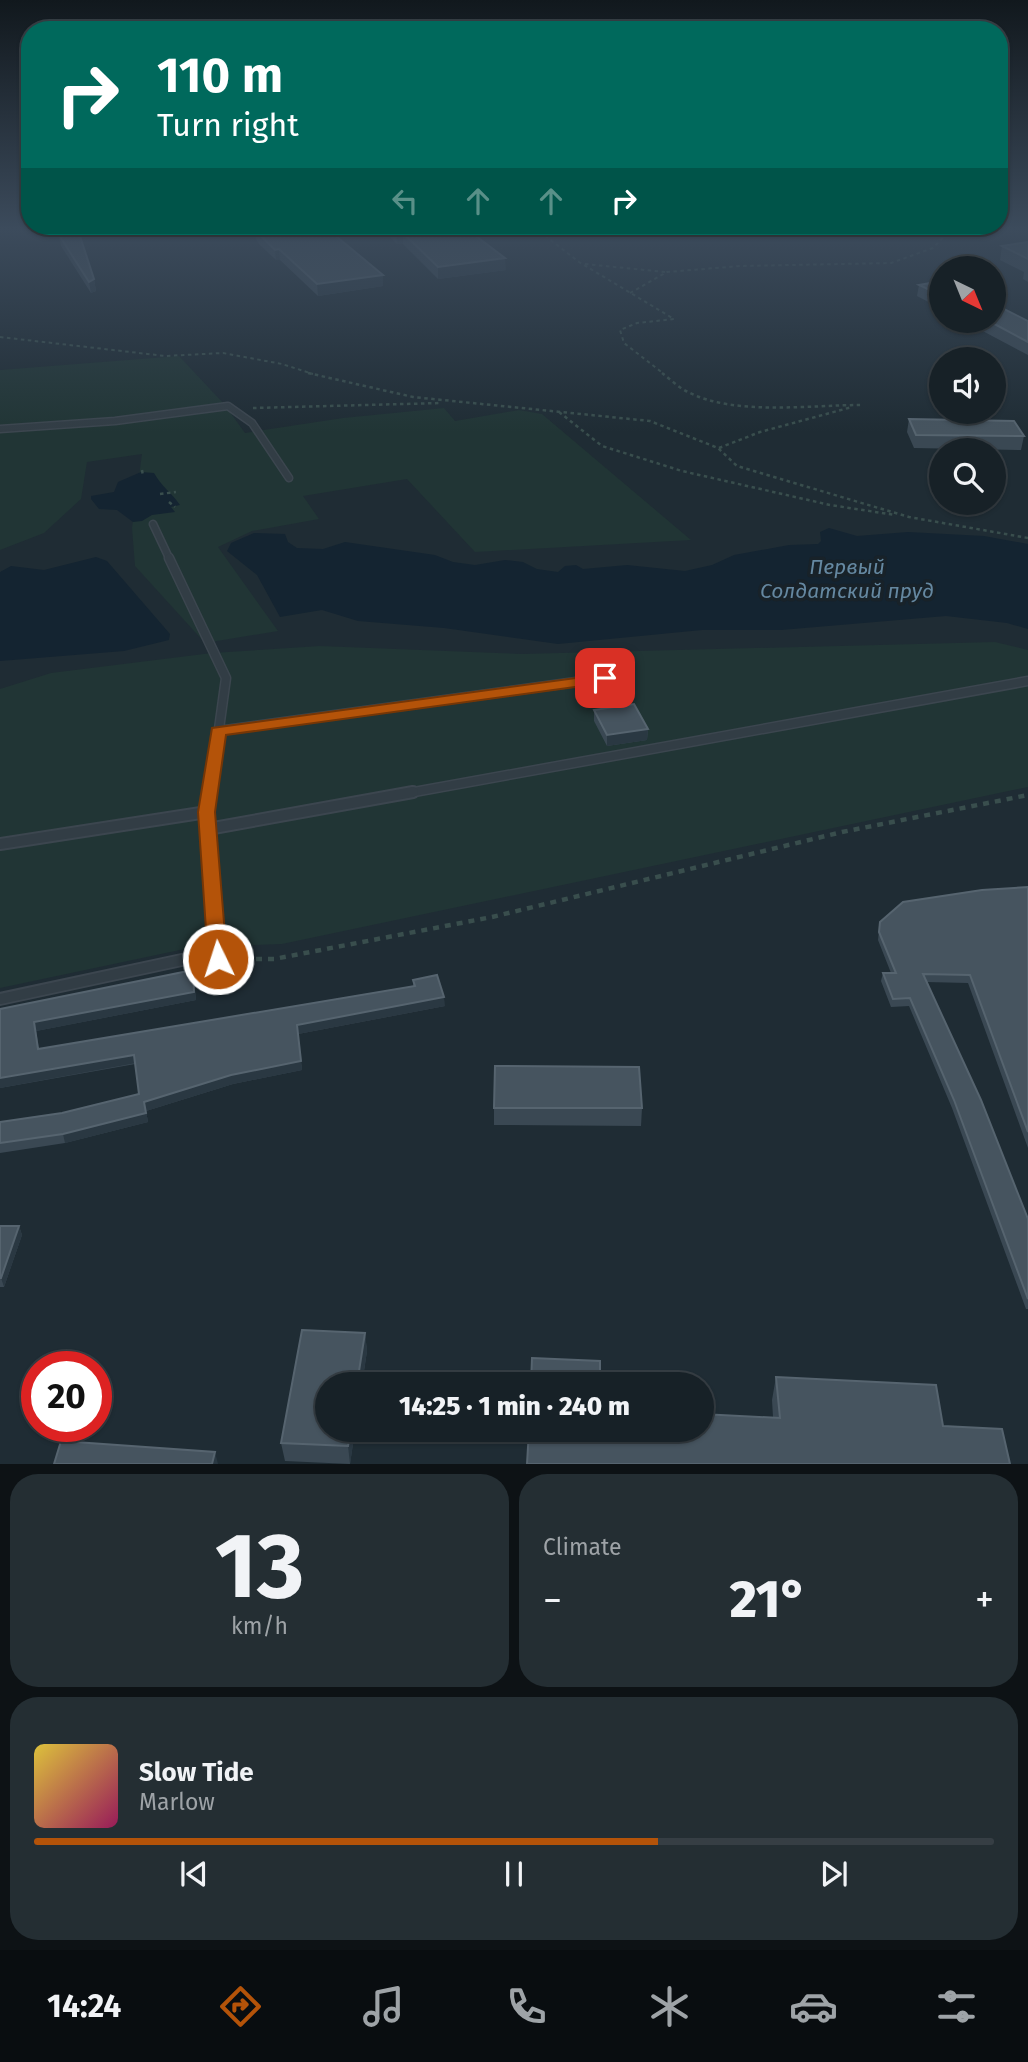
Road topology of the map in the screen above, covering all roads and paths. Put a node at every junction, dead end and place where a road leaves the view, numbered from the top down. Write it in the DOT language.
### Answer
graph roads {
  1 [pos="633,295"];
  2 [pos="0,337"];
  3 [pos="454,402"];
  4 [pos="228,406"];
  5 [pos="557,410"];
  6 [pos="0,429"];
  7 [pos="718,448"];
  8 [pos="142,470"];
  9 [pos="143,476"];
  10 [pos="289,478"];
  11 [pos="176,492"];
  12 [pos="160,494"];
  13 [pos="169,502"];
  14 [pos="174,507"];
  15 [pos="909,517"];
  16 [pos="153,524"];
  17 [pos="1028,538"];
  18 [pos="605,678"];
  19 [pos="1028,681"];
  20 [pos="218,731"];
  21 [pos="1028,795"];
  22 [pos="207,812"];
  23 [pos="208,829"];
  24 [pos="0,844"];
  25 [pos="191,958"];
  26 [pos="218,959"];
  27 [pos="0,999"];
  1 -- 7 [label="path"];
  2 -- 3 [label="path"];
  3 -- 4 [label="path"];
  3 -- 5 [label="path"];
  4 -- 6 [label="lane"];
  4 -- 10 [label="lane"];
  5 -- 7 [label="path"];
  5 -- 15 [label="path"];
  7 -- 15 [label="path"];
  8 -- 9 [label="path"];
  11 -- 12 [label="path"];
  13 -- 14 [label="path"];
  15 -- 17 [label="path"];
  16 -- 20 [label="lane"];
  18 -- 20 [label="lane"];
  19 -- 23 [label="lane"];
  20 -- 22 [label="lane"];
  21 -- 26 [label="path"];
  22 -- 23 [label="lane"];
  22 -- 24 [label="lane"];
  23 -- 26 [label="lane"];
  25 -- 27 [label="lane"];
}
